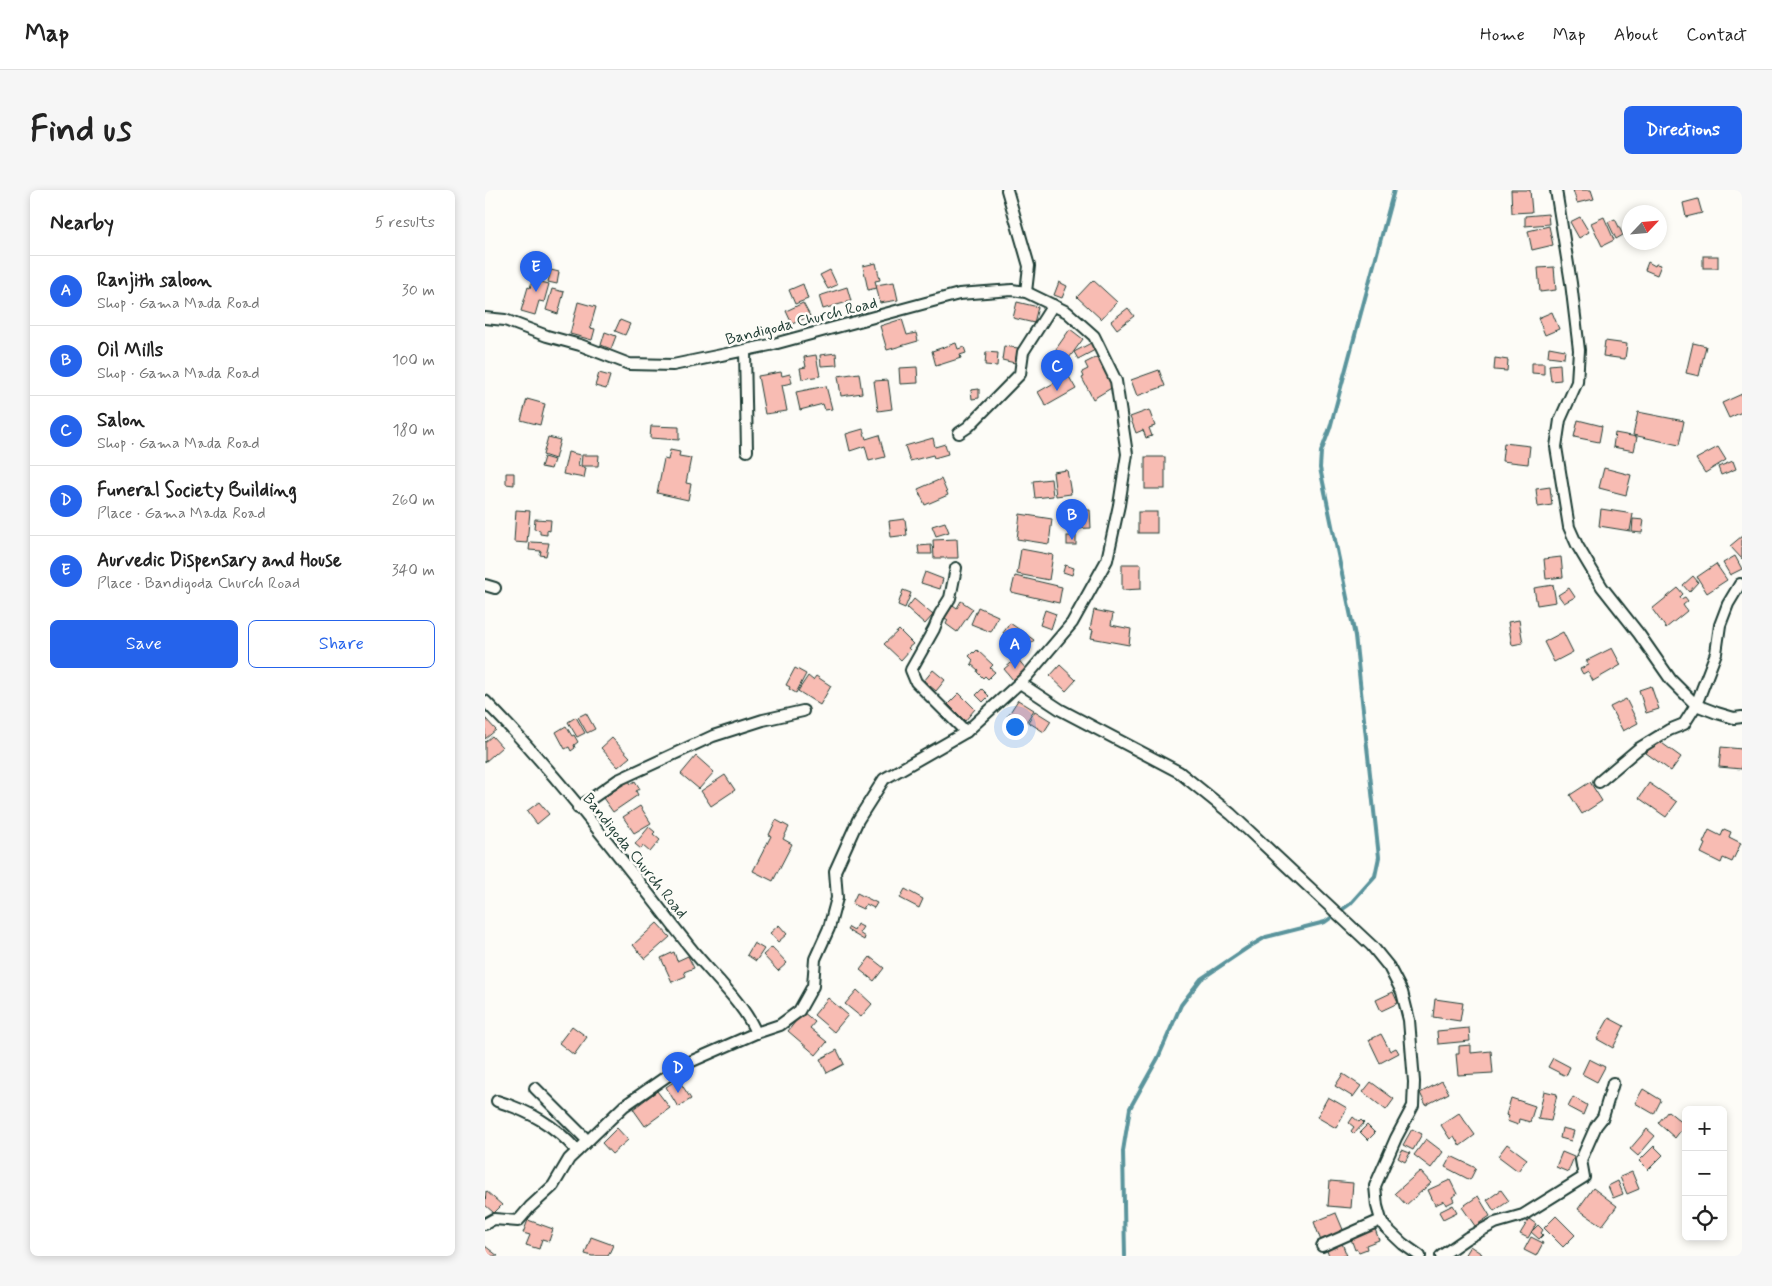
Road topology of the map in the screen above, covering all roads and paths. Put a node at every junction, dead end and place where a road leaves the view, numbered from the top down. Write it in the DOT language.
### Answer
graph roads {
  1 [pos="1007,190"];
  2 [pos="1556,190"];
  3 [pos="1026,292"];
  4 [pos="1053,306"];
  5 [pos="485,318"];
  6 [pos="745,351"];
  7 [pos="959,433"];
  8 [pos="747,452"];
  9 [pos="956,568"];
  10 [pos="1741,584"];
  11 [pos="1021,683"];
  12 [pos="485,701"];
  13 [pos="1697,705"];
  14 [pos="803,711"];
  15 [pos="1742,717"];
  16 [pos="966,732"];
  17 [pos="1599,782"];
  18 [pos="579,808"];
  19 [pos="756,1033"];
  20 [pos="1613,1083"];
  21 [pos="535,1088"];
  22 [pos="497,1101"];
  23 [pos="587,1140"];
  24 [pos="577,1151"];
  25 [pos="1381,1220"];
  26 [pos="485,1224"];
  27 [pos="1322,1246"];
  28 [pos="1420,1256"];
  29 [pos="1441,1256"];
  1 -- 3 [label="street"];
  2 -- 13 [label="street"];
  3 -- 4 [label="street"];
  3 -- 6 [label="street, Bandigoda Church Road"];
  4 -- 7 [label="street"];
  4 -- 11 [label="street"];
  5 -- 6 [label="street, Bandigoda Church Road"];
  6 -- 8 [label="street"];
  9 -- 16 [label="street"];
  10 -- 13 [label="street"];
  11 -- 16 [label="street"];
  11 -- 25 [label="street"];
  12 -- 18 [label="street, Bandigoda Church Road"];
  13 -- 15 [label="street"];
  13 -- 17 [label="street"];
  14 -- 18 [label="street"];
  16 -- 19 [label="street"];
  18 -- 19 [label="street, Bandigoda Church Road"];
  19 -- 23 [label="street"];
  20 -- 29 [label="street"];
  21 -- 23 [label="street"];
  22 -- 24 [label="street"];
  23 -- 24 [label="street"];
  24 -- 26 [label="street"];
  25 -- 27 [label="street"];
  25 -- 28 [label="street"];
}
